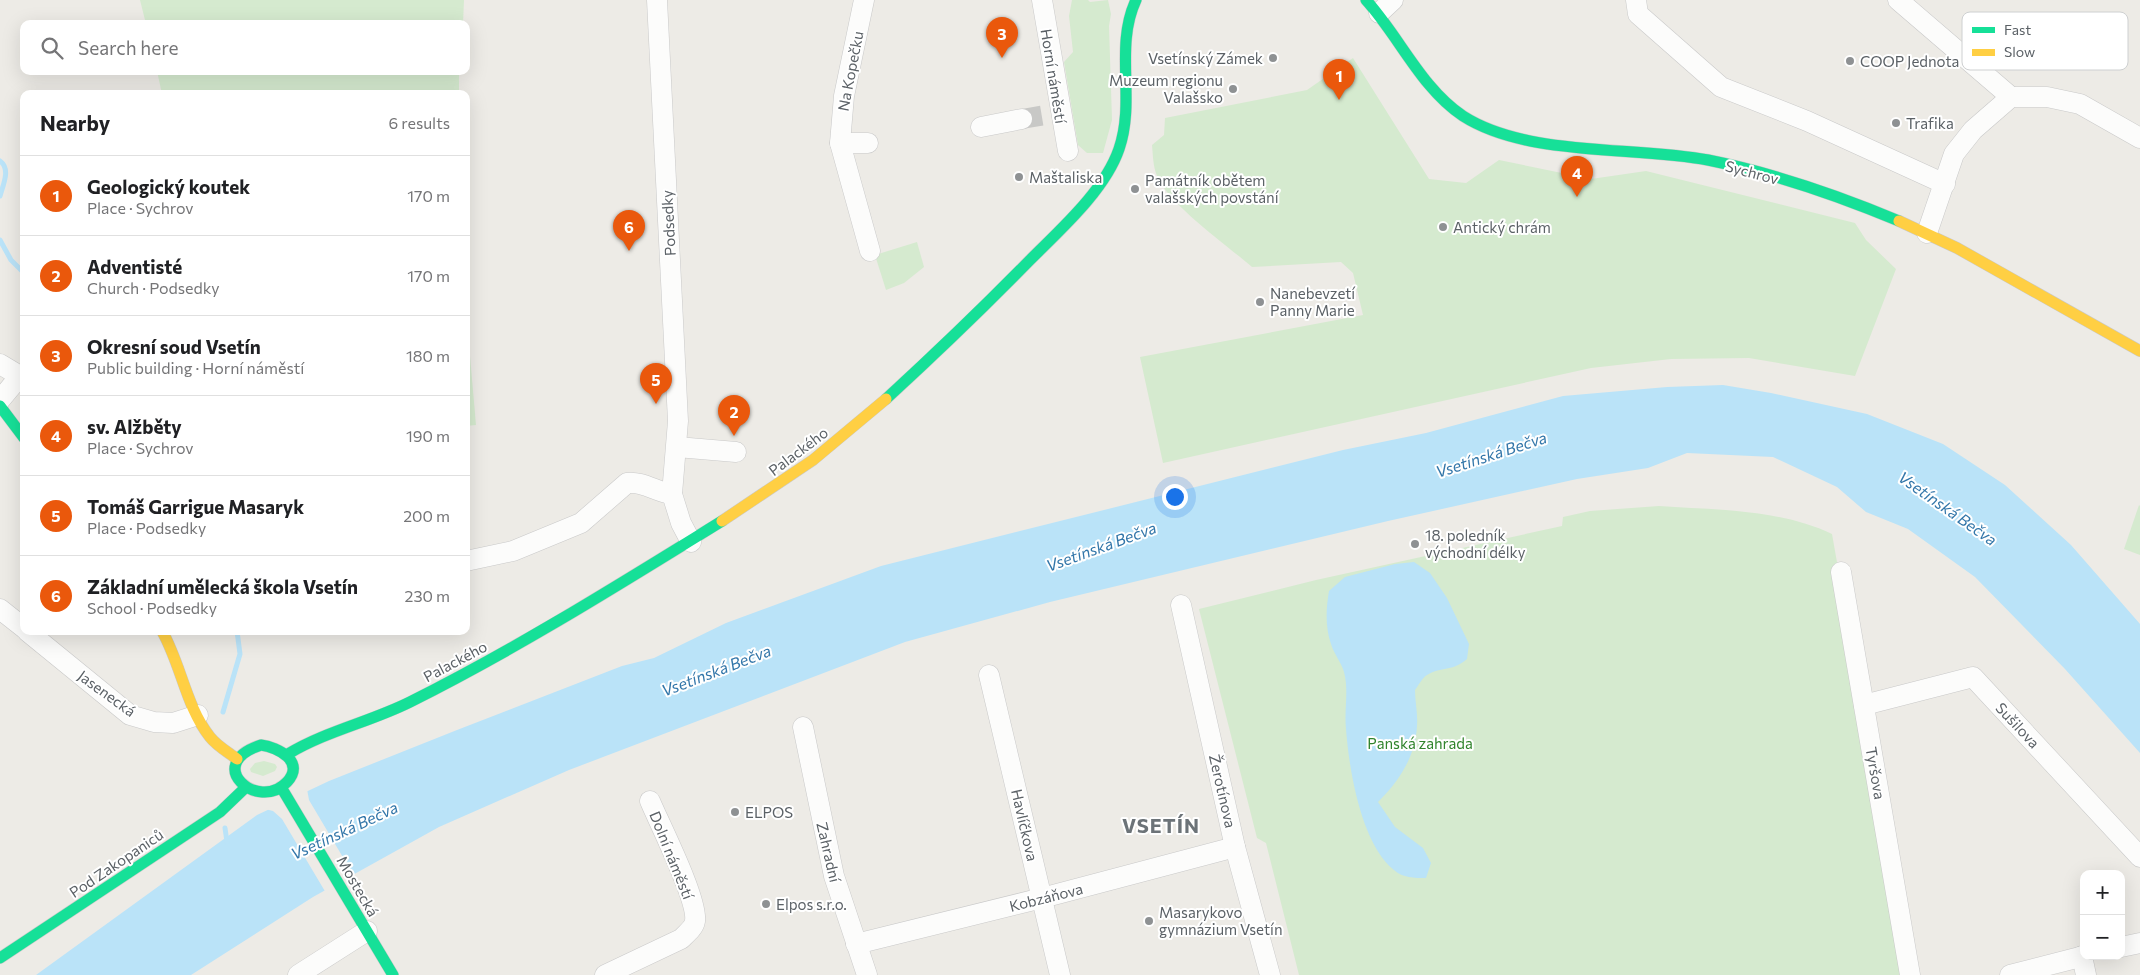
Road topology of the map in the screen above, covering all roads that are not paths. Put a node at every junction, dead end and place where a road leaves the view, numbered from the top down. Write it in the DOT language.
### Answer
graph roads {
  1 [pos="657,0"];
  2 [pos="864,0"];
  3 [pos="1042,0"];
  4 [pos="1136,0"];
  5 [pos="1636,0"];
  6 [pos="1898,0"];
  7 [pos="1380,4"];
  8 [pos="1962,55"];
  9 [pos="1979,70"];
  10 [pos="2010,97"];
  11 [pos="1022,119"];
  12 [pos="981,126"];
  13 [pos="2140,138"];
  14 [pos="840,143"];
  15 [pos="868,143"];
  16 [pos="1068,151"];
  17 [pos="1945,184"];
  18 [pos="1927,233"];
  19 [pos="870,251"];
  20 [pos="2140,350"];
  21 [pos="0,364"];
  22 [pos="20,375"];
  23 [pos="20,378"];
  24 [pos="0,400"];
  25 [pos="0,406"];
  26 [pos="20,433"];
  27 [pos="677,447"];
  28 [pos="736,452"];
  29 [pos="672,494"];
  30 [pos="690,542"];
  31 [pos="470,560"];
  32 [pos="1841,572"];
  33 [pos="1181,605"];
  34 [pos="0,609"];
  35 [pos="20,625"];
  36 [pos="32,635"];
  37 [pos="164,635"];
  38 [pos="989,675"];
  39 [pos="1864,705"];
  40 [pos="198,715"];
  41 [pos="803,727"];
  42 [pos="288,754"];
  43 [pos="237,759"];
  44 [pos="245,788"];
  45 [pos="284,790"];
  46 [pos="650,801"];
  47 [pos="1235,847"];
  48 [pos="2140,856"];
  49 [pos="1042,898"];
  50 [pos="367,931"];
  51 [pos="2140,942"];
  52 [pos="856,944"];
  53 [pos="2125,946"];
  54 [pos="0,958"];
  55 [pos="2084,962"];
  56 [pos="298,975"];
  57 [pos="393,975"];
  58 [pos="605,975"];
  59 [pos="867,975"];
  60 [pos="1060,975"];
  61 [pos="1270,975"];
  62 [pos="1910,975"];
  63 [pos="2010,975"];
  1 -- 27 [label="street, Podsedky"];
  2 -- 14 [label="street, Na Kopečku"];
  3 -- 16 [label="street, Horní náměstí"];
  4 -- 30 [label="street, Palackého"];
  5 -- 17 [label="street"];
  6 -- 8 [label="street"];
  7 -- 18 [label="street, Sychrov"];
  9 -- 10 [label="street"];
  10 -- 13 [label="street"];
  10 -- 17 [label="street"];
  11 -- 12 [label="street"];
  14 -- 15 [label="street"];
  14 -- 19 [label="street, Na Kopečku"];
  17 -- 18 [label="street"];
  18 -- 20 [label="street, Sychrov"];
  21 -- 22 [label="street"];
  23 -- 24 [label="street"];
  25 -- 26 [label="street"];
  27 -- 28 [label="street"];
  27 -- 29 [label="street, Podsedky"];
  29 -- 30 [label="street, Podsedky"];
  29 -- 31 [label="street"];
  30 -- 42 [label="street, Palackého"];
  32 -- 39 [label="street, Tyršova"];
  33 -- 47 [label="street, Žerotínova"];
  34 -- 35 [label="street"];
  36 -- 40 [label="street, Jasenecká"];
  37 -- 40 [label="street"];
  38 -- 49 [label="street, Havlíčkova"];
  39 -- 48 [label="street, Sušilova"];
  39 -- 62 [label="street, Tyršova"];
  40 -- 43 [label="street"];
  41 -- 52 [label="street, Zahradní"];
  42 -- 43 [label="street"];
  42 -- 45 [label="street"];
  43 -- 44 [label="street"];
  44 -- 45 [label="street"];
  44 -- 54 [label="street, Pod Zakopaniců"];
  45 -- 50 [label="street, Mostecká"];
  46 -- 58 [label="street, Dolní náměstí"];
  47 -- 49 [label="street, Kobzáňova"];
  47 -- 61 [label="street, Žerotínova"];
  49 -- 52 [label="street, Kobzáňova"];
  49 -- 60 [label="street, Havlíčkova"];
  50 -- 56 [label="street"];
  50 -- 57 [label="street, Mostecká"];
  51 -- 53 [label="street"];
  52 -- 59 [label="street, Zahradní"];
  55 -- 63 [label="street"];
}
